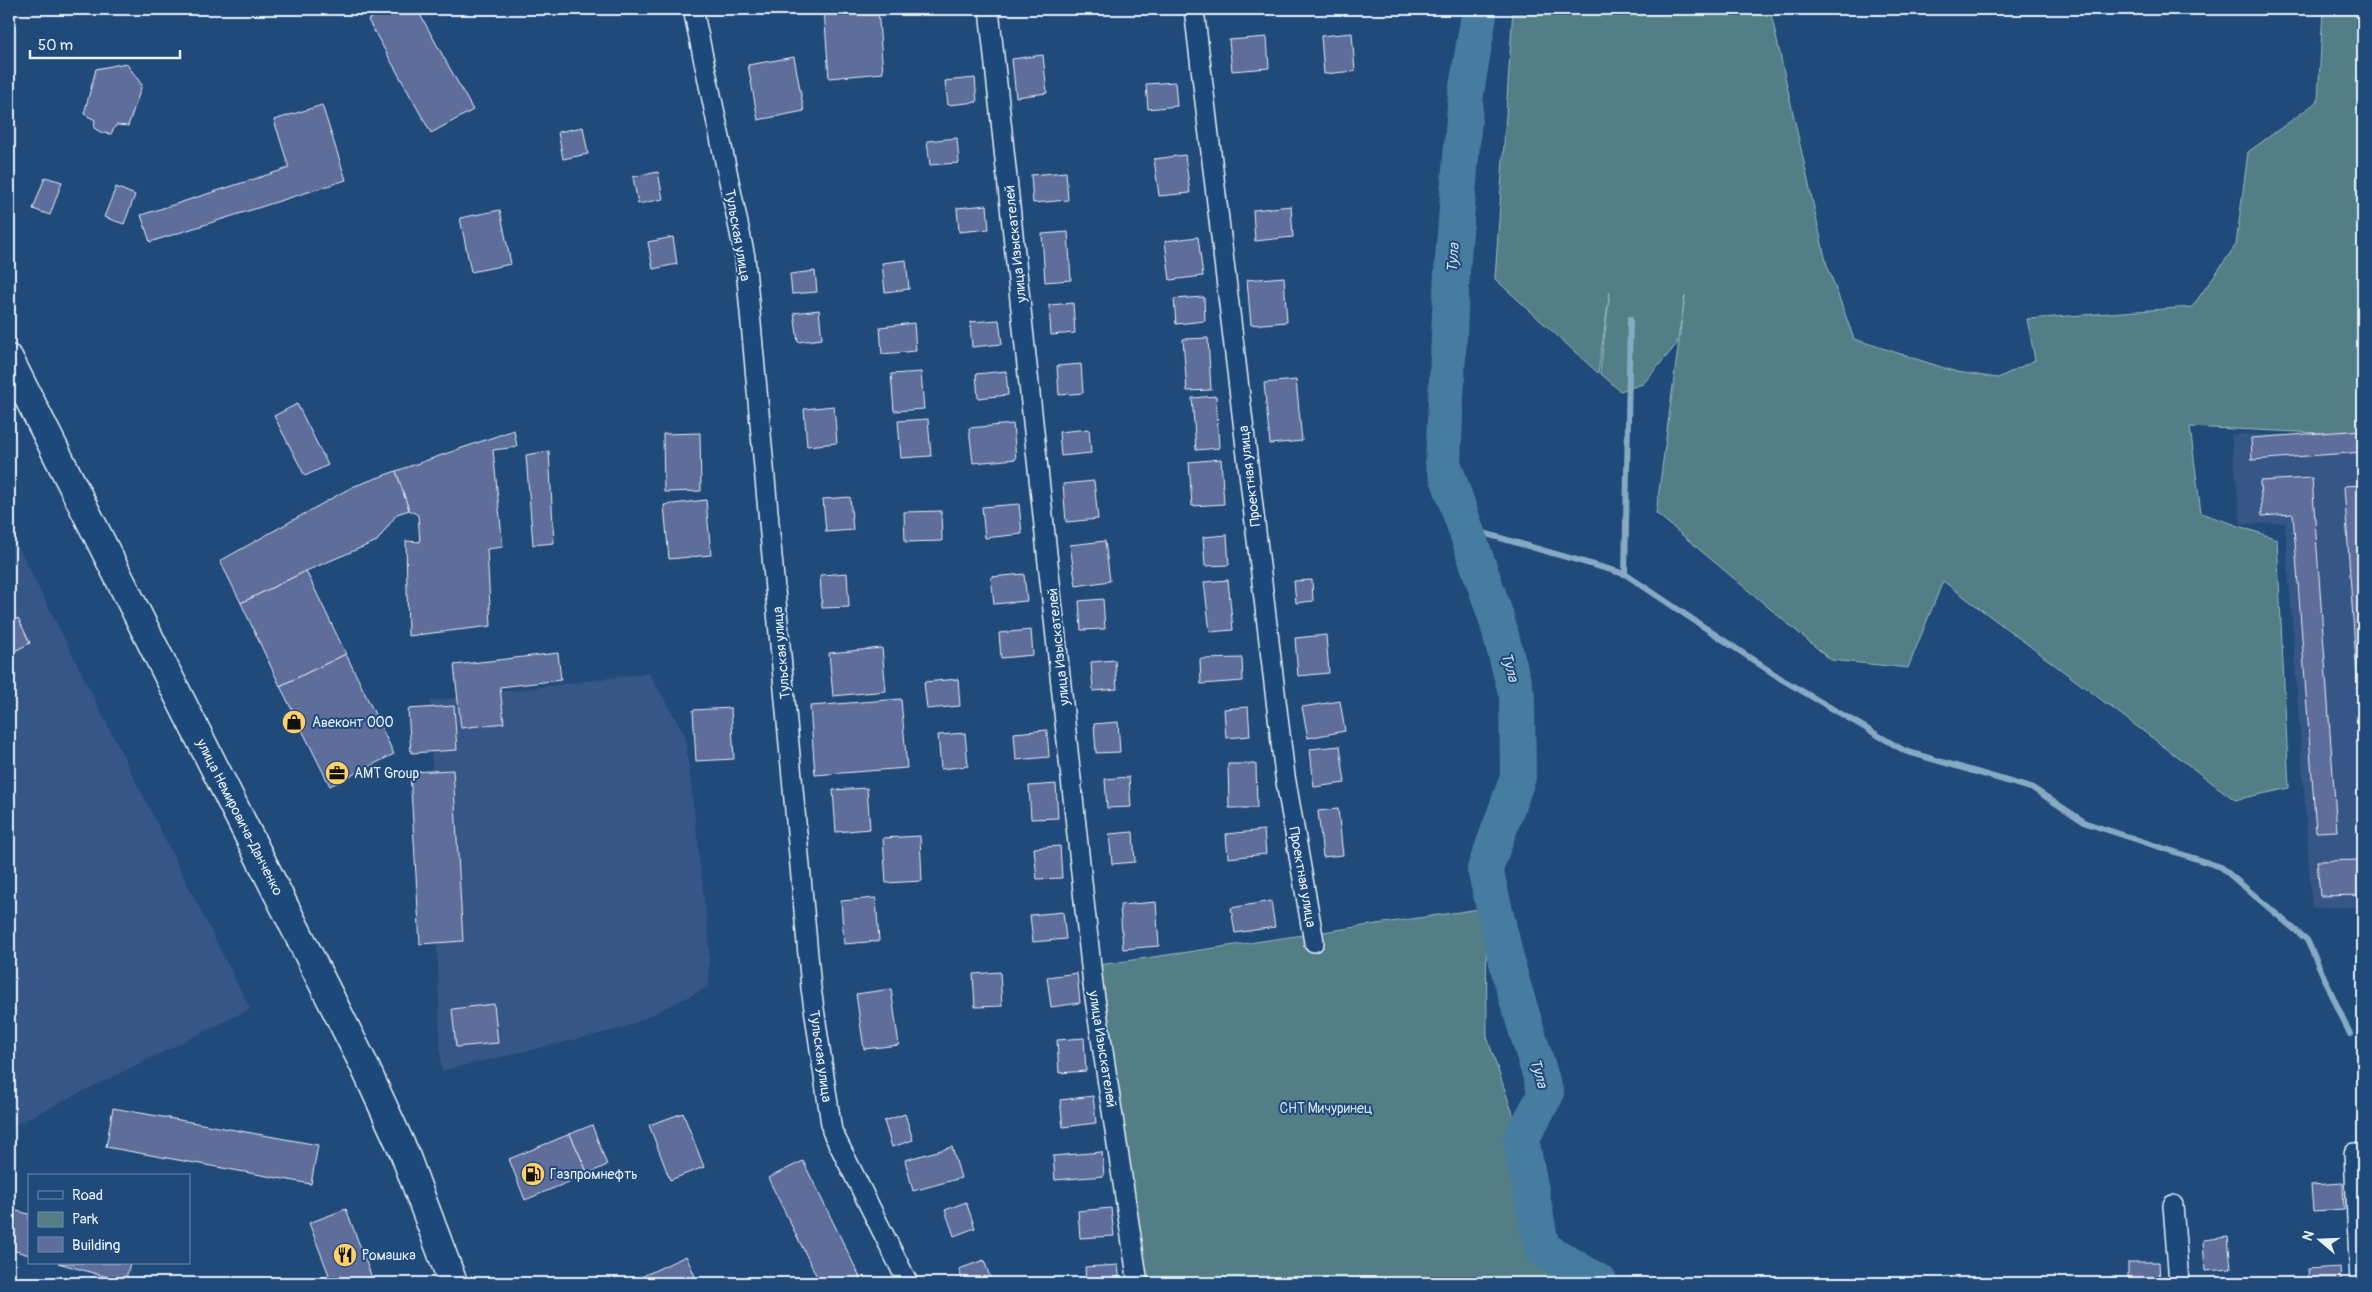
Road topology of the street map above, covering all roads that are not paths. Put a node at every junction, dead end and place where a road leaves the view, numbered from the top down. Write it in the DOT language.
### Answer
graph roads {
  1 [pos="693,9"];
  2 [pos="989,9"];
  3 [pos="1194,9"];
  4 [pos="9,359"];
  5 [pos="1314,942"];
  6 [pos="2354,1153"];
  7 [pos="2173,1205"];
  8 [pos="453,1283"];
  9 [pos="908,1283"];
  10 [pos="1138,1283"];
  11 [pos="2179,1283"];
  12 [pos="2360,1283"];
  1 -- 9 [label="street, Тульская улица"];
  2 -- 10 [label="street, улица Изыскателей"];
  3 -- 5 [label="street, Проектная улица"];
  4 -- 8 [label="main road, улица Немировича-Данченко"];
  6 -- 12 [label="street"];
  7 -- 11 [label="street"];
}
